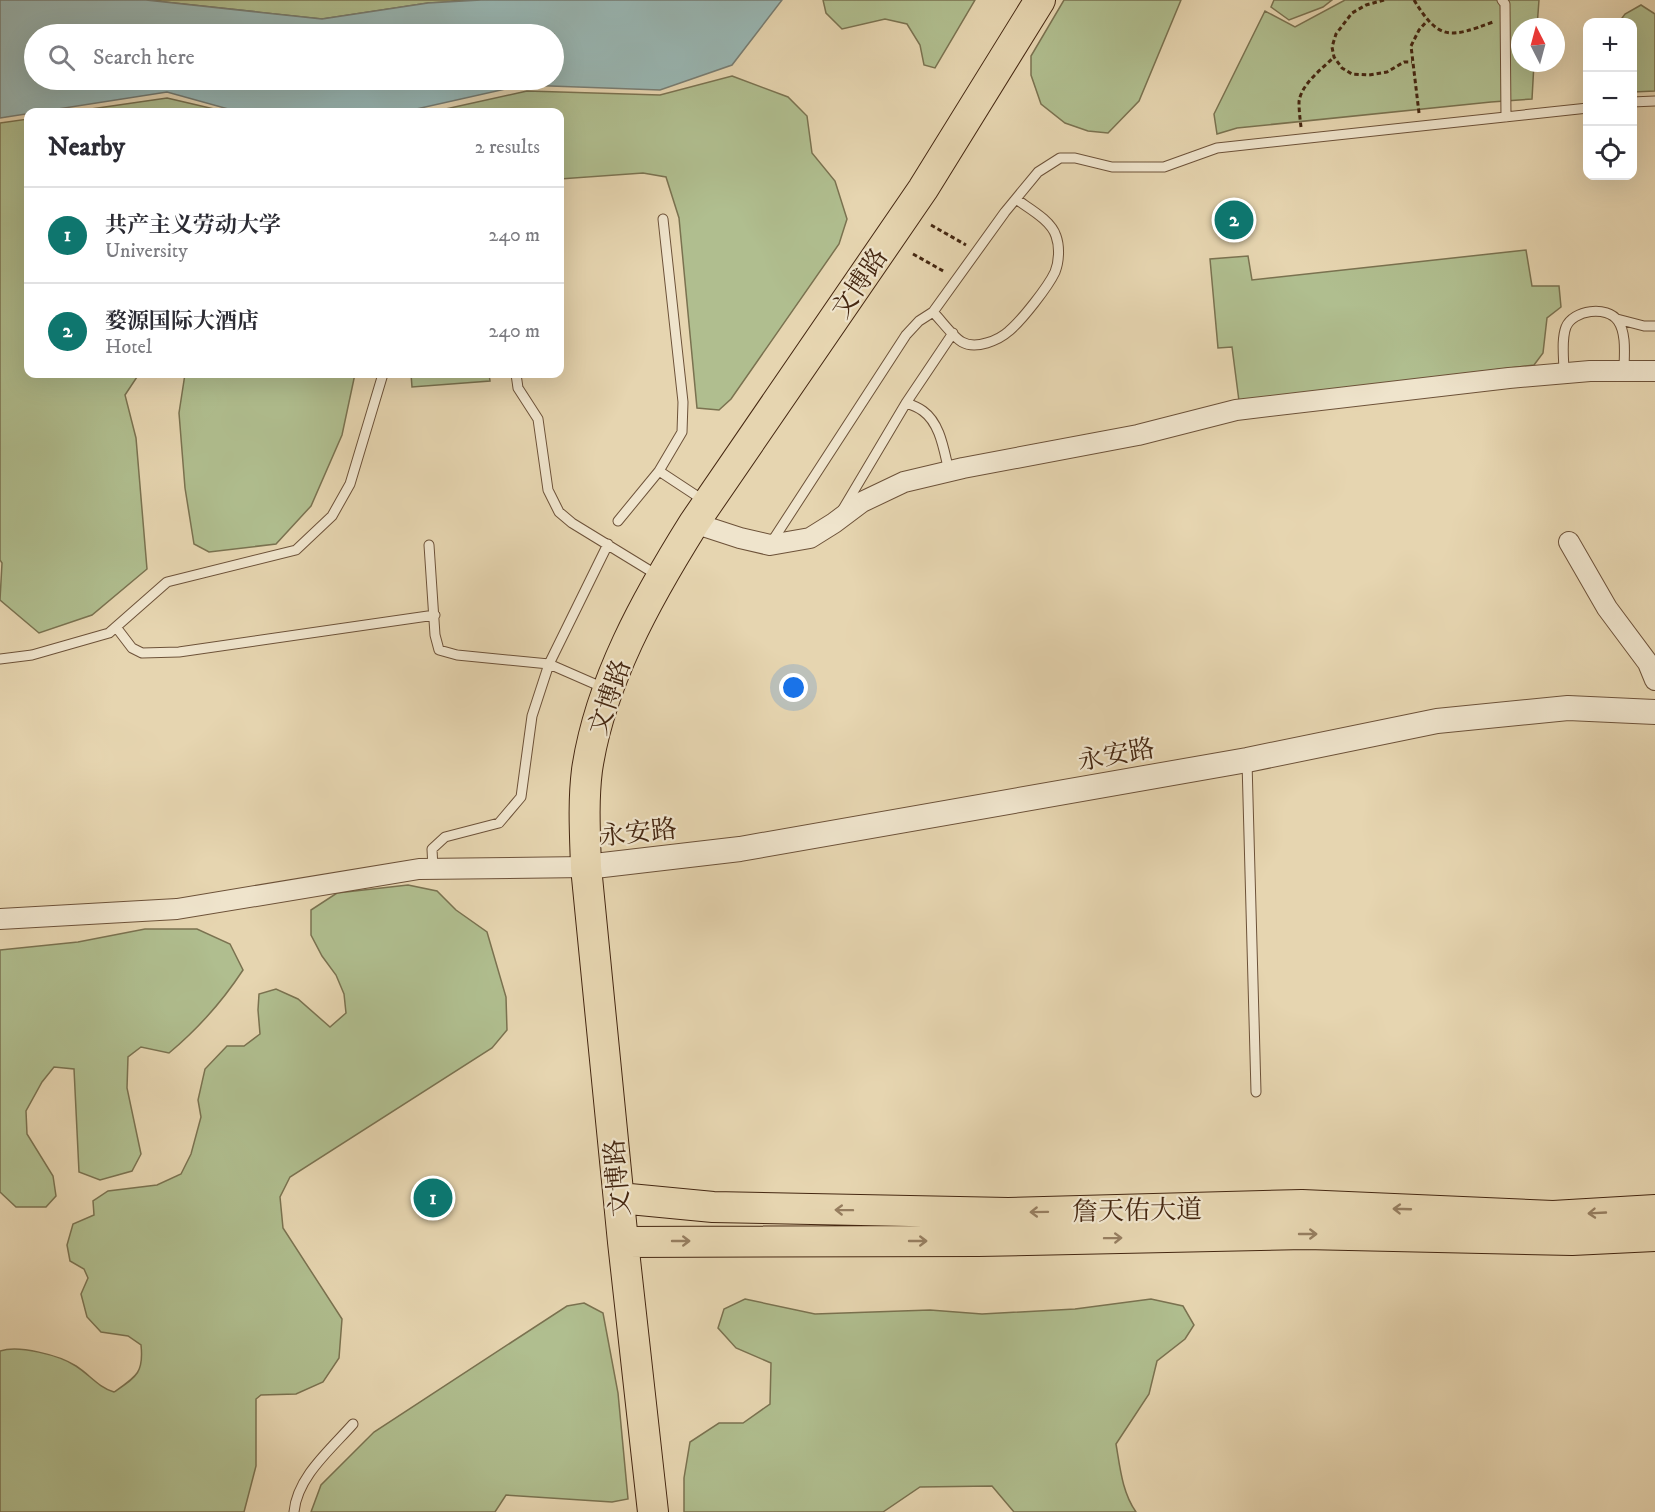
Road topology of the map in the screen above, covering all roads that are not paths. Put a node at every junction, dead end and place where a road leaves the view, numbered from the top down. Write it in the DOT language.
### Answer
graph roads {
  1 [pos="1040,0"];
  2 [pos="1502,0"];
  3 [pos="1655,101"];
  4 [pos="1637,102"];
  5 [pos="1583,108"];
  6 [pos="1506,117"];
  7 [pos="1016,199"];
  8 [pos="663,219"];
  9 [pos="933,312"];
  10 [pos="1617,319"];
  11 [pos="1655,326"];
  12 [pos="953,333"];
  13 [pos="1624,371"];
  14 [pos="1655,371"];
  15 [pos="1564,373"];
  16 [pos="382,378"];
  17 [pos="517,378"];
  18 [pos="906,403"];
  19 [pos="659,471"];
  20 [pos="949,471"];
  21 [pos="701,513"];
  22 [pos="618,521"];
  23 [pos="834,523"];
  24 [pos="1569,542"];
  25 [pos="608,544"];
  26 [pos="770,544"];
  27 [pos="429,545"];
  28 [pos="661,578"];
  29 [pos="435,615"];
  30 [pos="116,627"];
  31 [pos="0,659"];
  32 [pos="549,664"];
  33 [pos="1655,680"];
  34 [pos="609,690"];
  35 [pos="1655,712"];
  36 [pos="1247,760"];
  37 [pos="586,867"];
  38 [pos="433,869"];
  39 [pos="0,919"];
  40 [pos="1256,1092"];
  41 [pos="619,1198"];
  42 [pos="1655,1210"];
  43 [pos="1655,1236"];
  44 [pos="623,1242"];
  45 [pos="353,1424"];
  46 [pos="294,1512"];
  47 [pos="653,1512"];
  1 -- 21 [label="main road, 文博路"];
  2 -- 6 [label="lane"];
  3 -- 4 [label="lane"];
  5 -- 6 [label="lane"];
  6 -- 7 [label="lane"];
  7 -- 9 [label="lane"];
  7 -- 12 [label="lane"];
  8 -- 19 [label="lane"];
  9 -- 12 [label="lane"];
  9 -- 26 [label="lane"];
  10 -- 11 [label="lane"];
  10 -- 13 [label="lane"];
  10 -- 15 [label="lane"];
  12 -- 18 [label="lane"];
  13 -- 14 [label="street"];
  13 -- 15 [label="street"];
  15 -- 20 [label="street"];
  16 -- 30 [label="lane"];
  17 -- 25 [label="lane"];
  18 -- 20 [label="lane"];
  18 -- 23 [label="lane"];
  19 -- 21 [label="lane"];
  19 -- 22 [label="lane"];
  20 -- 23 [label="street"];
  21 -- 26 [label="street"];
  21 -- 28 [label="main road, 文博路"];
  23 -- 26 [label="street"];
  24 -- 33 [label="street"];
  25 -- 28 [label="lane"];
  25 -- 32 [label="lane"];
  27 -- 29 [label="lane"];
  28 -- 34 [label="main road, 文博路"];
  29 -- 30 [label="lane"];
  29 -- 32 [label="lane"];
  30 -- 31 [label="lane"];
  32 -- 34 [label="lane"];
  32 -- 38 [label="lane"];
  34 -- 37 [label="main road, 文博路"];
  35 -- 36 [label="street, 永安路"];
  36 -- 37 [label="street, 永安路"];
  36 -- 40 [label="lane"];
  37 -- 38 [label="street"];
  37 -- 41 [label="main road, 文博路"];
  38 -- 39 [label="street"];
  42 -- 41 [label="main road, 詹天佑大道, one-way"];
  41 -- 44 [label="main road, 文博路"];
  44 -- 43 [label="main road, 詹天佑大道, one-way"];
  44 -- 47 [label="main road, 文博路"];
  45 -- 46 [label="lane"];
}
